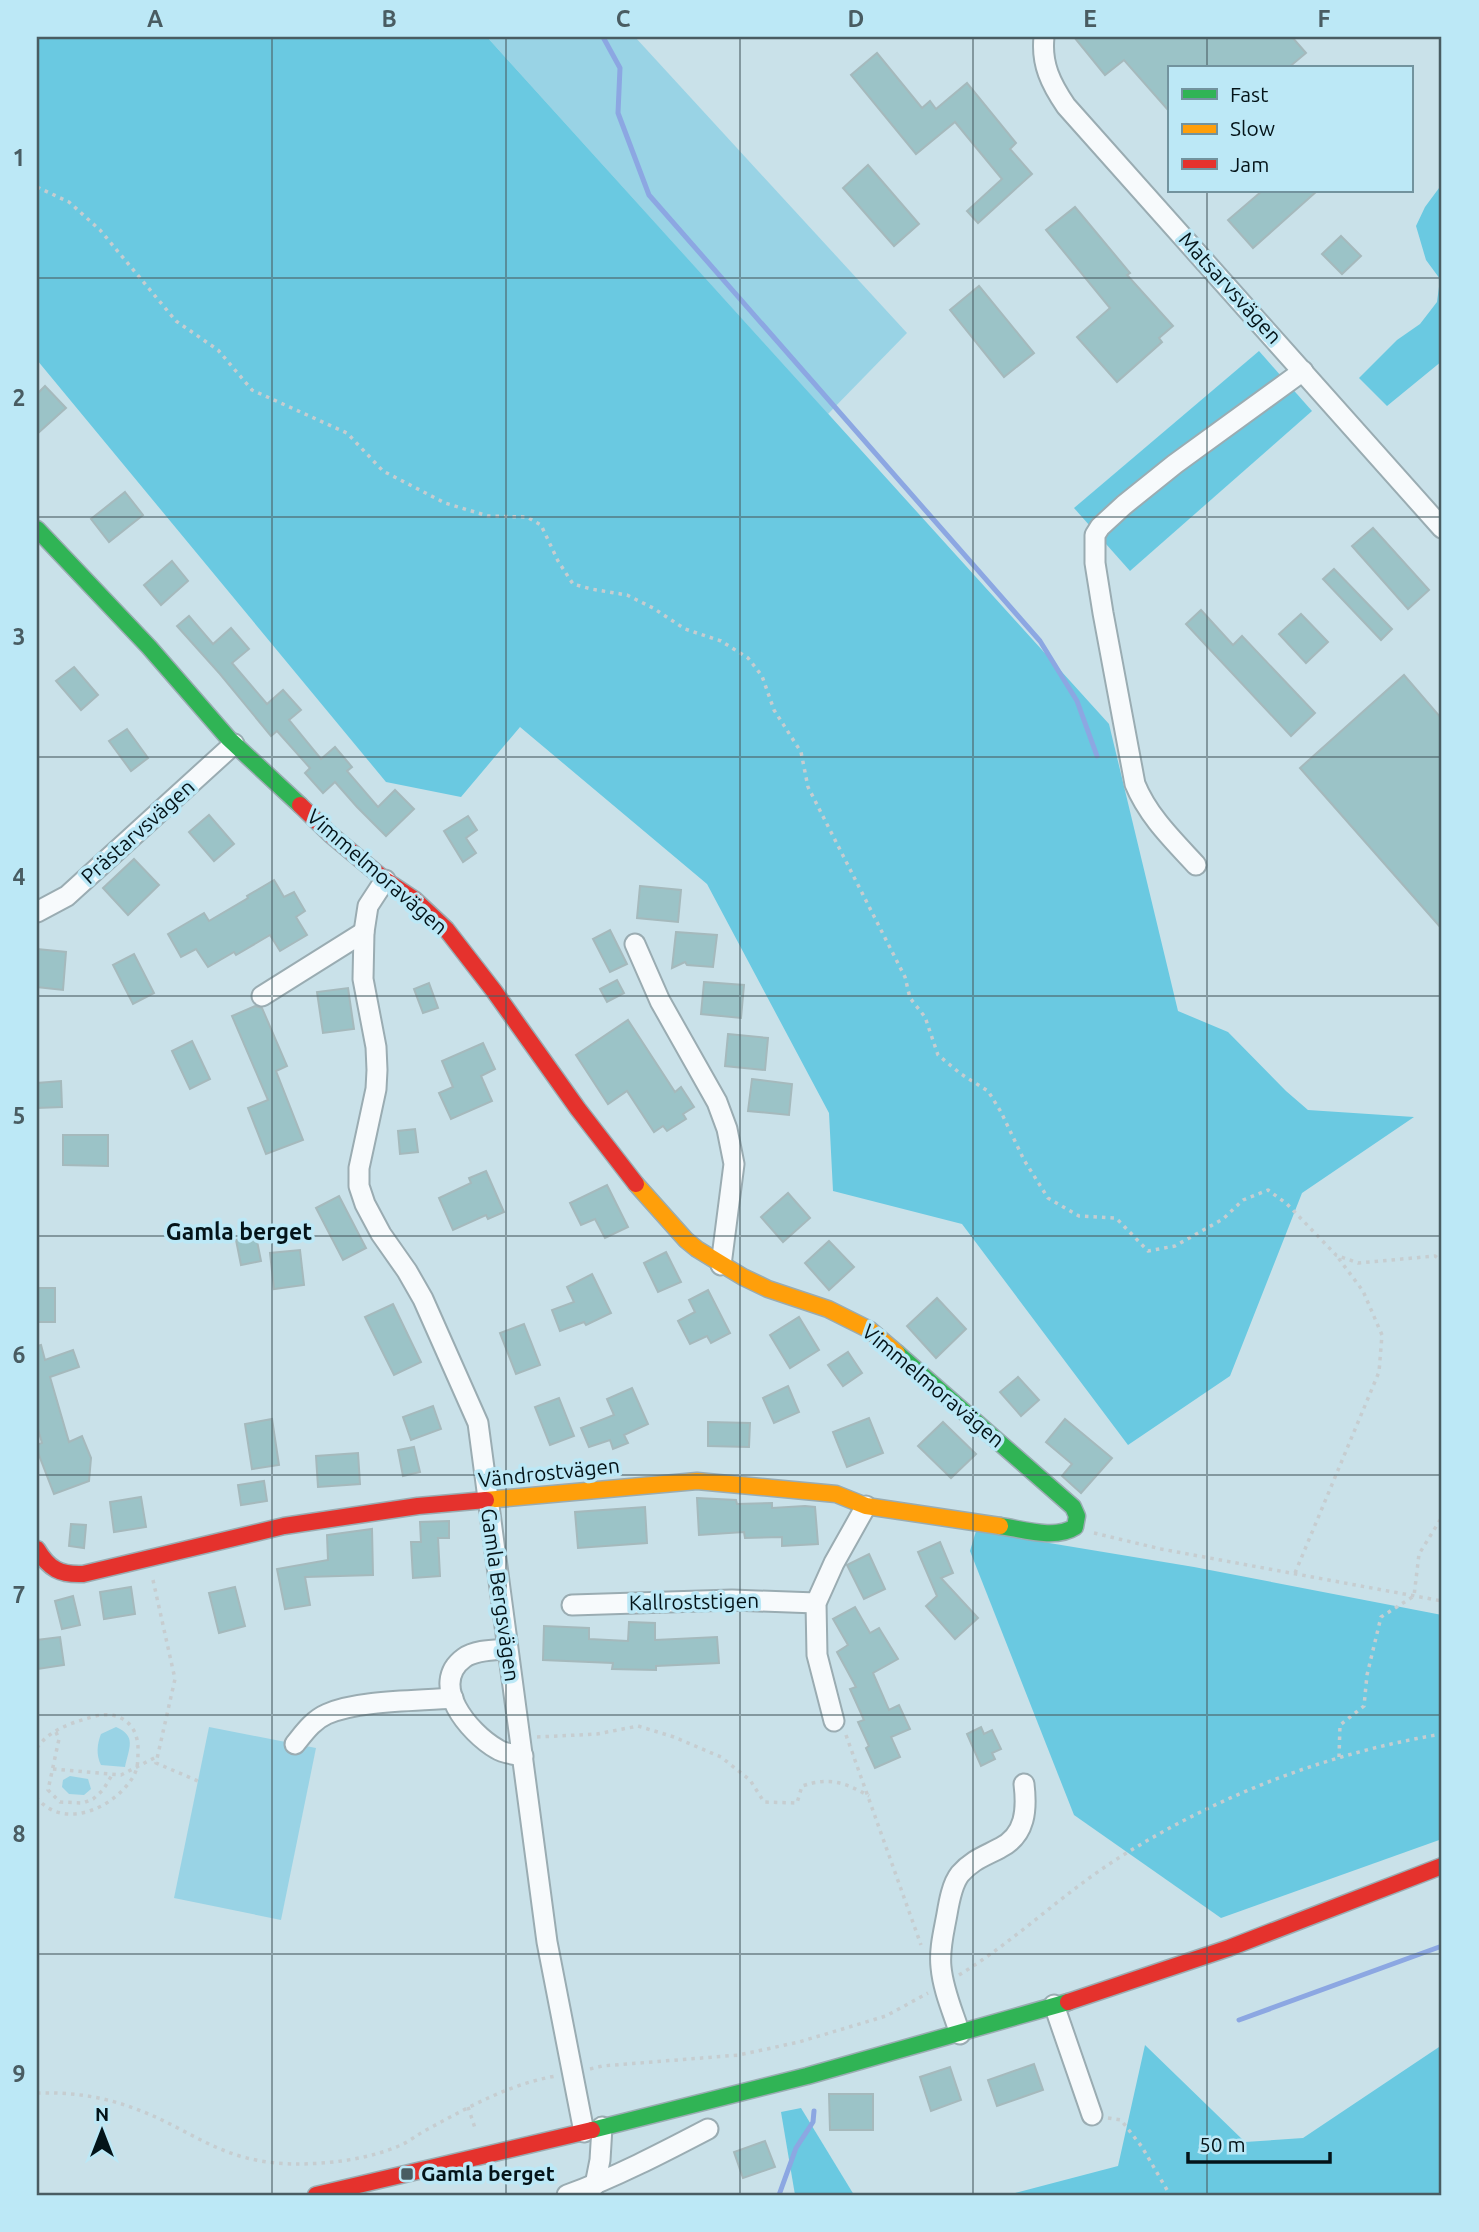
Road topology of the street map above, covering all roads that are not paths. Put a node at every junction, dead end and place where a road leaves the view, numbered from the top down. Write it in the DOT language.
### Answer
graph roads {
  1 [pos="1044,37"];
  2 [pos="1303,370"];
  3 [pos="1442,528"];
  4 [pos="37,529"];
  5 [pos="234,744"];
  6 [pos="1196,865"];
  7 [pos="385,880"];
  8 [pos="37,912"];
  9 [pos="364,932"];
  10 [pos="635,944"];
  11 [pos="262,996"];
  12 [pos="722,1265"];
  13 [pos="487,1500"];
  14 [pos="866,1506"];
  15 [pos="1077,1524"];
  16 [pos="37,1549"];
  17 [pos="816,1603"];
  18 [pos="572,1605"];
  19 [pos="507,1649"];
  20 [pos="453,1698"];
  21 [pos="834,1721"];
  22 [pos="295,1744"];
  23 [pos="522,1747"];
  24 [pos="1024,1784"];
  25 [pos="1442,1866"];
  26 [pos="1054,2005"];
  27 [pos="960,2034"];
  28 [pos="1092,2115"];
  29 [pos="708,2129"];
  30 [pos="593,2130"];
  31 [pos="595,2185"];
  32 [pos="316,2195"];
  33 [pos="566,2195"];
  1 -- 2 [label="street, Matsarvsvägen"];
  2 -- 3 [label="street, Matsarvsvägen"];
  2 -- 6 [label="street"];
  4 -- 5 [label="street, Vimmelmoravägen"];
  5 -- 7 [label="street, Vimmelmoravägen"];
  5 -- 8 [label="street, Prästarvsvägen"];
  7 -- 9 [label="street, Gamla Bergsvägen"];
  7 -- 12 [label="street, Vimmelmoravägen"];
  9 -- 11 [label="street"];
  9 -- 13 [label="street, Gamla Bergsvägen"];
  10 -- 12 [label="street"];
  12 -- 15 [label="street, Vimmelmoravägen"];
  13 -- 14 [label="street, Vändrostvägen"];
  13 -- 16 [label="street, Vändrostvägen"];
  13 -- 19 [label="street, Gamla Bergsvägen"];
  14 -- 15 [label="street, Vändrostvägen"];
  14 -- 17 [label="street"];
  17 -- 18 [label="street, Kallroststigen"];
  17 -- 21 [label="street"];
  19 -- 20 [label="street"];
  19 -- 23 [label="street, Gamla Bergsvägen"];
  20 -- 22 [label="street"];
  20 -- 23 [label="street"];
  23 -- 30 [label="street, Gamla Bergsvägen"];
  24 -- 27 [label="street"];
  25 -- 26 [label="street"];
  26 -- 27 [label="street"];
  26 -- 28 [label="street"];
  27 -- 30 [label="street"];
  29 -- 31 [label="street"];
  30 -- 31 [label="street, Gamla Bergsvägen"];
  30 -- 32 [label="street"];
  31 -- 33 [label="street"];
}
